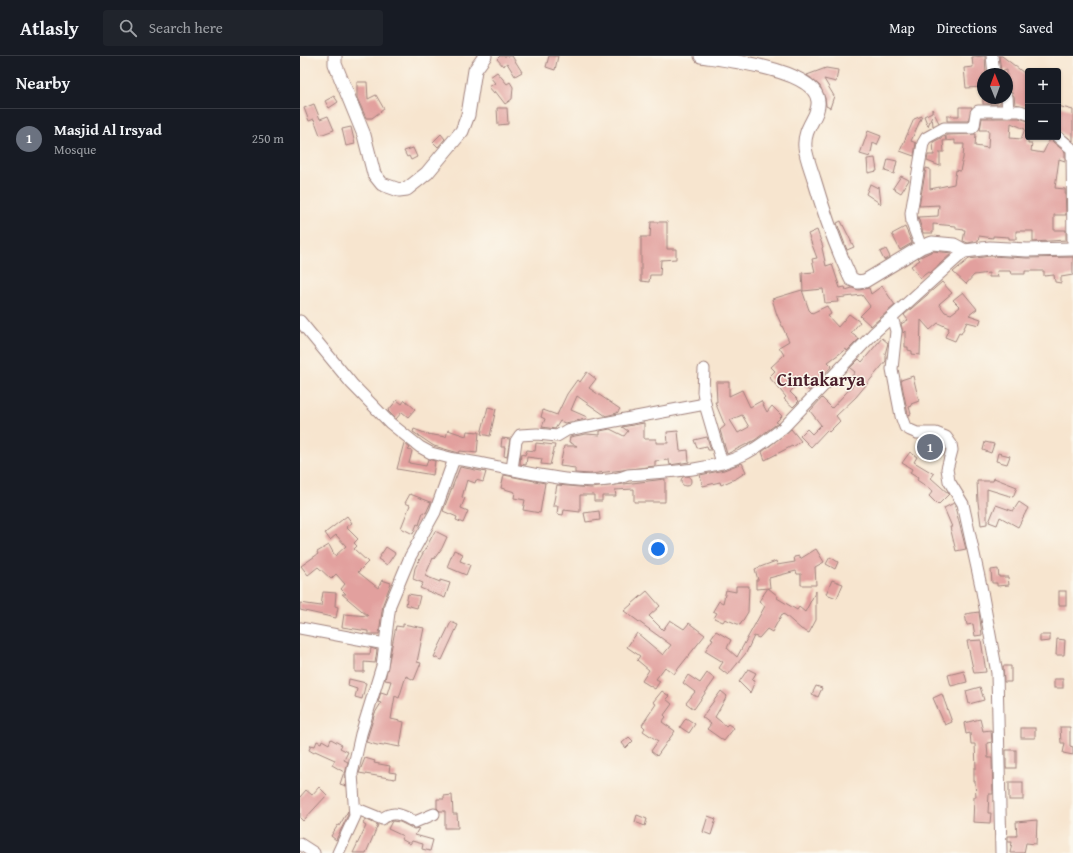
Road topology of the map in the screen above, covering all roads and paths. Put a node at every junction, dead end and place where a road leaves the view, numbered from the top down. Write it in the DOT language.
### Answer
graph roads {
  1 [pos="335,56"];
  2 [pos="485,56"];
  3 [pos="701,56"];
  4 [pos="992,56"];
  5 [pos="993,68"];
  6 [pos="1008,104"];
  7 [pos="1008,111"];
  8 [pos="1025,113"];
  9 [pos="1061,140"];
  10 [pos="921,247"];
  11 [pos="1073,248"];
  12 [pos="965,251"];
  13 [pos="892,317"];
  14 [pos="300,321"];
  15 [pos="704,369"];
  16 [pos="705,404"];
  17 [pos="454,459"];
  18 [pos="722,462"];
  19 [pos="512,469"];
  20 [pos="300,628"];
  21 [pos="385,644"];
  22 [pos="355,808"];
  23 [pos="434,814"];
  24 [pos="300,844"];
  25 [pos="314,853"];
  26 [pos="338,853"];
  27 [pos="1000,853"];
  1 -- 2 [label="main road"];
  3 -- 10 [label="main road"];
  4 -- 5 [label="street"];
  6 -- 7 [label="street"];
  7 -- 8 [label="street"];
  7 -- 10 [label="street"];
  9 -- 11 [label="street"];
  10 -- 12 [label="main road"];
  11 -- 12 [label="main road"];
  12 -- 13 [label="street"];
  13 -- 18 [label="street"];
  13 -- 27 [label="street"];
  14 -- 17 [label="street"];
  15 -- 16 [label="street"];
  16 -- 18 [label="street"];
  16 -- 19 [label="street"];
  17 -- 19 [label="street"];
  17 -- 21 [label="street"];
  18 -- 19 [label="street"];
  20 -- 21 [label="street"];
  21 -- 22 [label="street"];
  22 -- 23 [label="street"];
  22 -- 26 [label="street"];
  24 -- 25 [label="street"];
}
